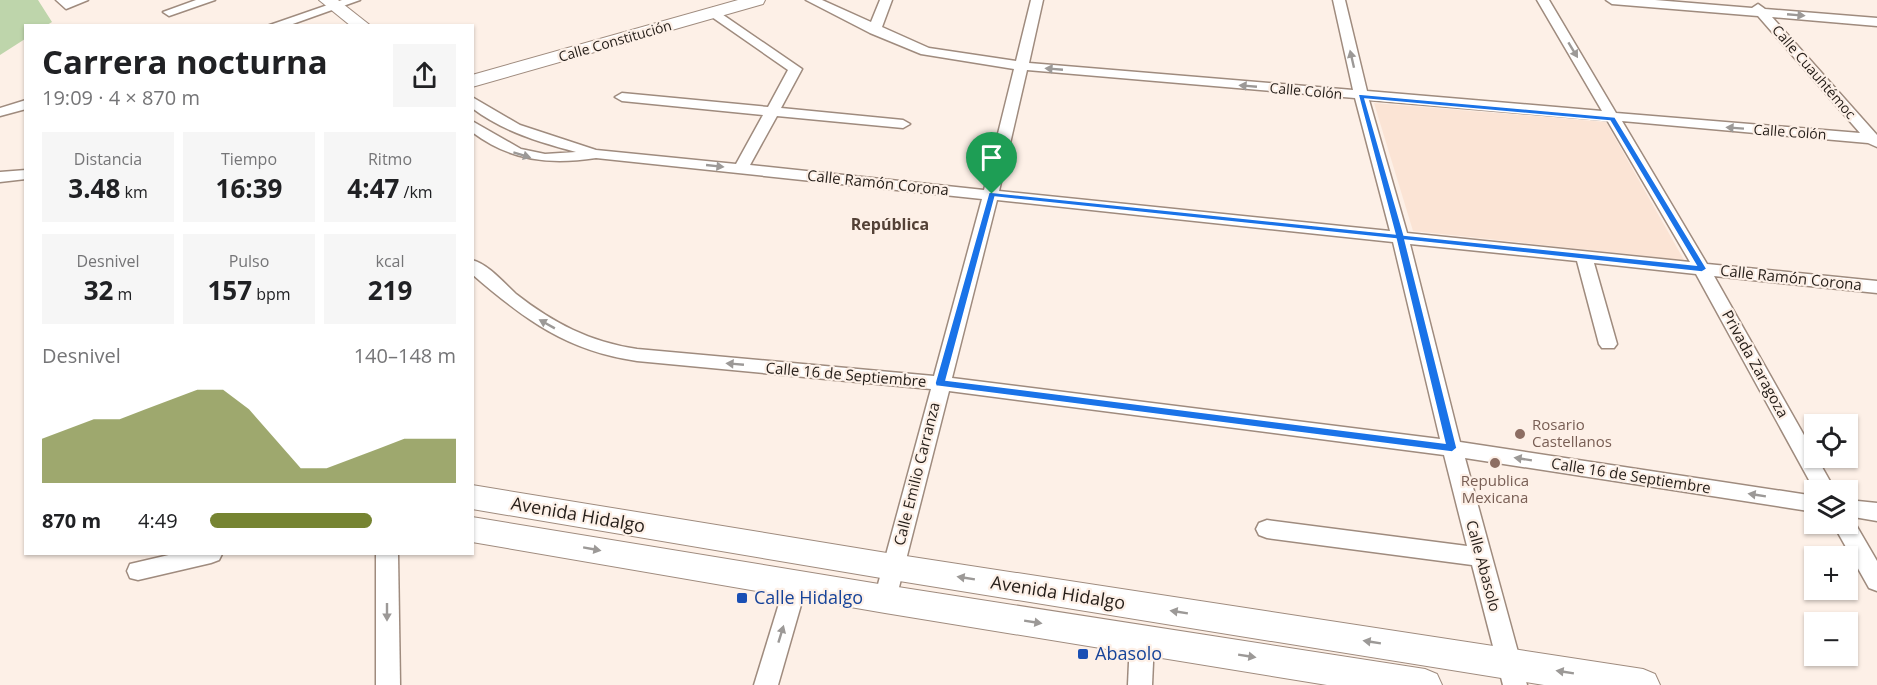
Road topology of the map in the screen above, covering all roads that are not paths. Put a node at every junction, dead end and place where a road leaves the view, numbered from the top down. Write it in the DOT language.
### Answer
graph roads {
  1 [pos="82,0"];
  2 [pos="210,0"];
  3 [pos="354,0"];
  4 [pos="757,0"];
  5 [pos="812,0"];
  6 [pos="886,0"];
  7 [pos="1037,0"];
  8 [pos="1339,0"];
  9 [pos="1543,0"];
  10 [pos="1612,0"];
  11 [pos="1751,0"];
  12 [pos="64,2"];
  13 [pos="331,3"];
  14 [pos="169,12"];
  15 [pos="713,12"];
  16 [pos="1761,12"];
  17 [pos="1877,22"];
  18 [pos="278,24"];
  19 [pos="360,24"];
  20 [pos="874,30"];
  21 [pos="1022,66"];
  22 [pos="474,80"];
  23 [pos="1361,96"];
  24 [pos="622,97"];
  25 [pos="474,103"];
  26 [pos="24,105"];
  27 [pos="773,111"];
  28 [pos="0,112"];
  29 [pos="1613,118"];
  30 [pos="903,124"];
  31 [pos="474,127"];
  32 [pos="1875,141"];
  33 [pos="596,154"];
  34 [pos="741,169"];
  35 [pos="24,174"];
  36 [pos="0,177"];
  37 [pos="992,194"];
  38 [pos="1400,237"];
  39 [pos="1584,256"];
  40 [pos="474,267"];
  41 [pos="1702,269"];
  42 [pos="1877,287"];
  43 [pos="1608,344"];
  44 [pos="940,383"];
  45 [pos="1452,448"];
  46 [pos="1819,480"];
  47 [pos="474,497"];
  48 [pos="1804,502"];
  49 [pos="1858,509"];
  50 [pos="1877,512"];
  51 [pos="564,513"];
  52 [pos="474,529"];
  53 [pos="1267,529"];
  54 [pos="1850,534"];
  55 [pos="548,542"];
  56 [pos="207,555"];
  57 [pos="387,555"];
  58 [pos="1481,557"];
  59 [pos="893,567"];
  60 [pos="138,571"];
  61 [pos="1877,581"];
  62 [pos="796,584"];
  63 [pos="885,599"];
  64 [pos="1142,640"];
  65 [pos="1512,674"];
  66 [pos="388,685"];
  67 [pos="766,685"];
  68 [pos="1140,685"];
  69 [pos="1425,685"];
  70 [pos="1643,685"];
  1 -- 12 [label="street"];
  2 -- 14 [label="street"];
  3 -- 13 [label="street"];
  4 -- 15 [label="main road, Calle Constitución"];
  5 -- 20 [label="street, Calle Colón"];
  6 -- 20 [label="street"];
  7 -- 21 [label="street, Calle Emilio Carranza"];
  23 -- 8 [label="street, Calle Abasolo, one-way"];
  9 -- 29 [label="street, Privada Zaragoza, one-way"];
  10 -- 16 [label="street"];
  11 -- 16 [label="street, Calle Cuauhtémoc"];
  13 -- 18 [label="street"];
  13 -- 19 [label="main road"];
  15 -- 22 [label="main road, Calle Constitución"];
  15 -- 27 [label="street"];
  16 -- 17 [label="street, one-way"];
  16 -- 32 [label="street, Calle Cuauhtémoc"];
  20 -- 21 [label="street, Calle Colón"];
  23 -- 21 [label="street, Calle Colón, one-way"];
  21 -- 37 [label="street, Calle Emilio Carranza"];
  23 -- 29 [label="street, Calle Colón"];
  23 -- 38 [label="street, Calle Abasolo"];
  24 -- 27 [label="street"];
  25 -- 33 [label="street, Calle Ramón Corona"];
  26 -- 28 [label="street"];
  27 -- 30 [label="street"];
  27 -- 34 [label="street"];
  32 -- 29 [label="street, Calle Colón, one-way"];
  29 -- 41 [label="street, Privada Zaragoza"];
  31 -- 33 [label="street, Calle Ramón Corona, one-way"];
  33 -- 34 [label="street, Calle Ramón Corona, one-way"];
  34 -- 37 [label="street, Calle Ramón Corona"];
  35 -- 36 [label="street"];
  37 -- 38 [label="street, Calle Ramón Corona"];
  37 -- 44 [label="street, Calle Emilio Carranza"];
  38 -- 39 [label="street, Calle Ramón Corona"];
  38 -- 45 [label="street, Calle Abasolo"];
  39 -- 41 [label="street, Calle Ramón Corona"];
  39 -- 43 [label="street"];
  44 -- 40 [label="street, Calle 16 de Septiembre, one-way"];
  41 -- 42 [label="street, Calle Ramón Corona"];
  41 -- 46 [label="street, Privada Zaragoza"];
  44 -- 45 [label="street, Calle 16 de Septiembre"];
  44 -- 59 [label="street, Calle Emilio Carranza"];
  48 -- 45 [label="street, Calle 16 de Septiembre, one-way"];
  45 -- 58 [label="street, Calle Abasolo"];
  47 -- 51 [label="main road, Avenida Hidalgo"];
  49 -- 50 [label="street"];
  51 -- 55 [label="main road"];
  51 -- 59 [label="main road, Avenida Hidalgo"];
  52 -- 55 [label="main road, Avenida Hidalgo"];
  53 -- 58 [label="street"];
  54 -- 61 [label="street"];
  55 -- 62 [label="main road, Avenida Hidalgo, one-way"];
  56 -- 60 [label="street"];
  57 -- 66 [label="street, one-way"];
  58 -- 65 [label="street, Calle Abasolo"];
  59 -- 63 [label="street, Calle Emilio Carranza"];
  65 -- 59 [label="main road, Avenida Hidalgo, one-way"];
  62 -- 63 [label="main road, Avenida Hidalgo"];
  67 -- 62 [label="street, one-way"];
  63 -- 64 [label="main road, Avenida Hidalgo, one-way"];
  64 -- 68 [label="street"];
  64 -- 69 [label="main road, Avenida Hidalgo, one-way"];
  70 -- 65 [label="main road, Avenida Hidalgo, one-way"];
}
